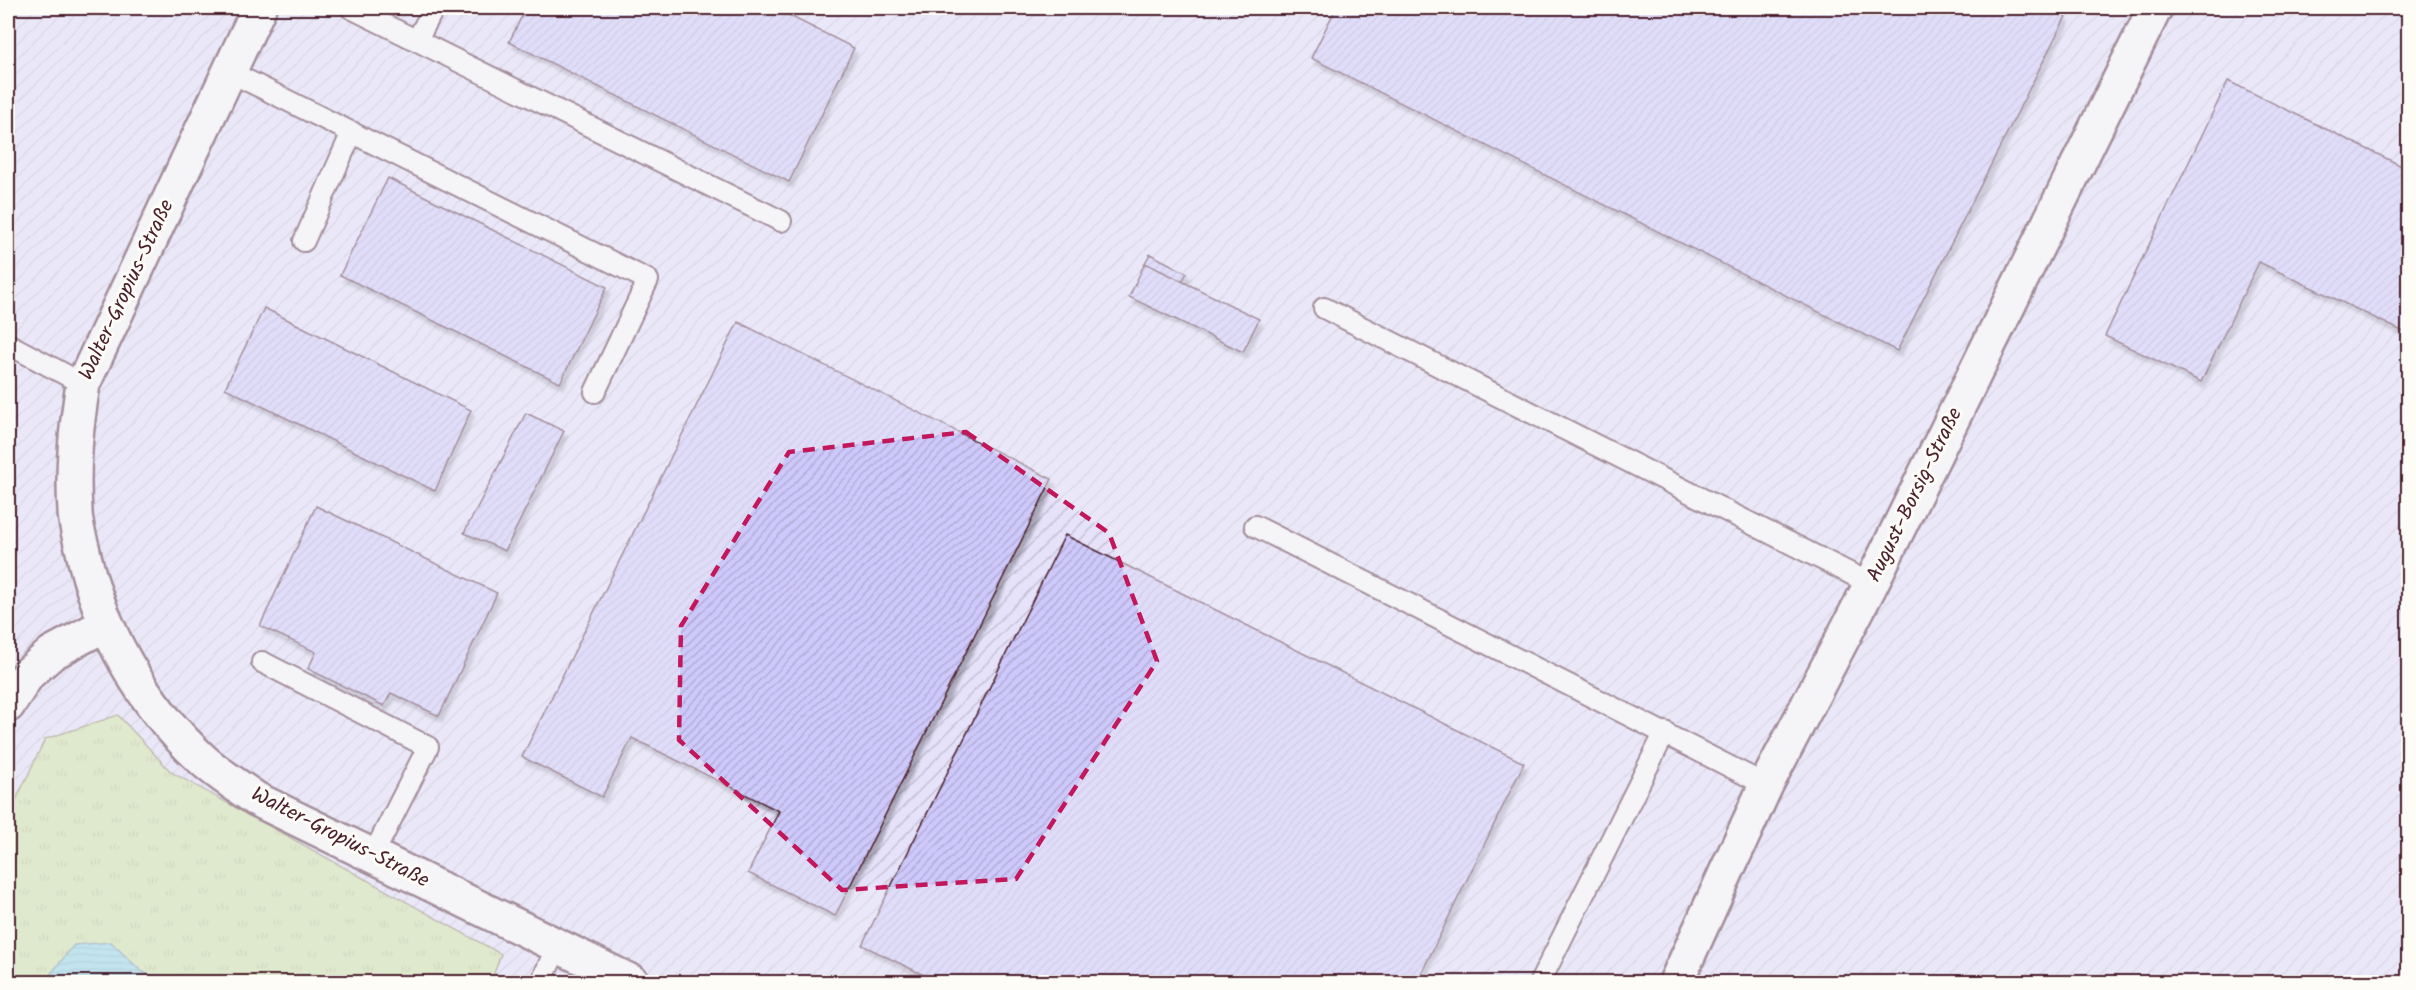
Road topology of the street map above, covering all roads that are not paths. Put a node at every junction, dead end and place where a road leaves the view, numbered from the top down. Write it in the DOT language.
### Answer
graph roads {
  1 [pos="259,8"];
  2 [pos="351,8"];
  3 [pos="434,8"];
  4 [pos="2155,8"];
  5 [pos="417,40"];
  6 [pos="228,71"];
  7 [pos="352,132"];
  8 [pos="781,221"];
  9 [pos="304,241"];
  10 [pos="1324,308"];
  11 [pos="8,344"];
  12 [pos="83,384"];
  13 [pos="596,392"];
  14 [pos="1255,526"];
  15 [pos="1871,584"];
  16 [pos="106,624"];
  17 [pos="262,662"];
  18 [pos="8,705"];
  19 [pos="1665,732"];
  20 [pos="1766,785"];
  21 [pos="373,855"];
  22 [pos="558,945"];
  23 [pos="541,982"];
  24 [pos="632,982"];
  25 [pos="1540,982"];
  26 [pos="1676,982"];
  1 -- 6 [label="street, Walter-Gropius-Straße"];
  2 -- 5 [label="lane"];
  3 -- 5 [label="lane"];
  4 -- 15 [label="street, August-Borsig-Straße"];
  5 -- 8 [label="lane"];
  6 -- 7 [label="lane"];
  6 -- 12 [label="street, Walter-Gropius-Straße"];
  7 -- 9 [label="lane"];
  7 -- 13 [label="lane"];
  10 -- 15 [label="lane"];
  11 -- 12 [label="lane"];
  12 -- 16 [label="street, Walter-Gropius-Straße"];
  14 -- 19 [label="lane"];
  15 -- 20 [label="street, August-Borsig-Straße"];
  16 -- 18 [label="street"];
  16 -- 21 [label="street, Walter-Gropius-Straße"];
  17 -- 21 [label="lane"];
  19 -- 20 [label="lane"];
  19 -- 25 [label="lane"];
  20 -- 26 [label="street, August-Borsig-Straße"];
  21 -- 22 [label="street, Walter-Gropius-Straße"];
  22 -- 23 [label="lane"];
  22 -- 24 [label="street, Walter-Gropius-Straße"];
}
